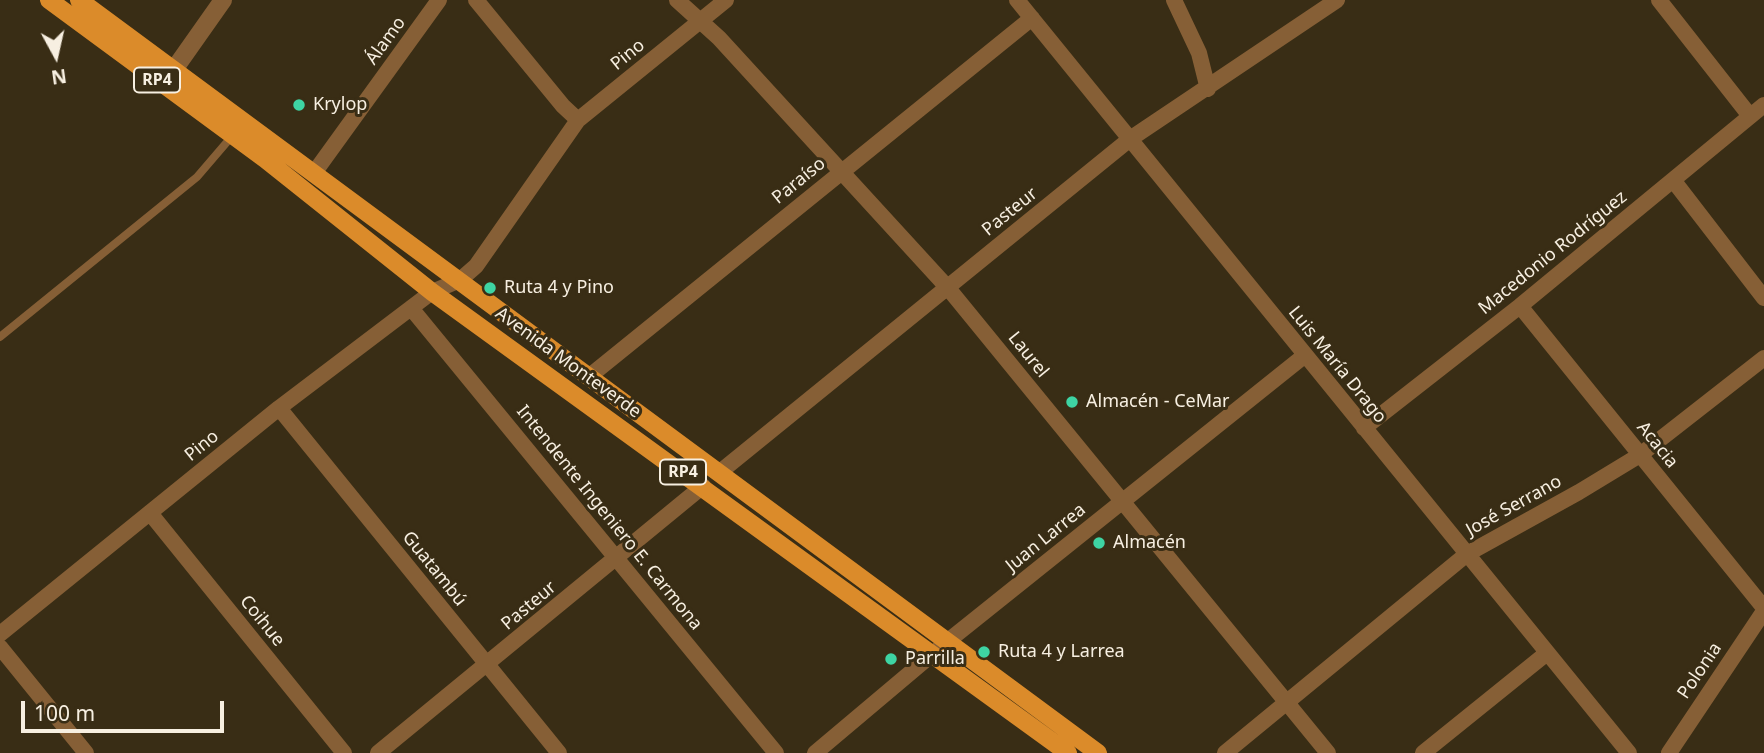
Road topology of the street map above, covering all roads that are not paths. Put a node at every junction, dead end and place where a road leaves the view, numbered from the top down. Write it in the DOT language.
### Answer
graph roads {
  1 [pos="49,0"];
  2 [pos="79,0"];
  3 [pos="223,0"];
  4 [pos="439,0"];
  5 [pos="476,0"];
  6 [pos="677,0"];
  7 [pos="726,0"];
  8 [pos="1017,0"];
  9 [pos="1174,0"];
  10 [pos="1337,0"];
  11 [pos="1659,0"];
  12 [pos="1032,18"];
  13 [pos="699,22"];
  14 [pos="173,72"];
  15 [pos="1208,89"];
  16 [pos="1764,104"];
  17 [pos="1751,116"];
  18 [pos="578,120"];
  19 [pos="233,135"];
  20 [pos="1130,139"];
  21 [pos="843,170"];
  22 [pos="314,173"];
  23 [pos="1673,180"];
  24 [pos="460,280"];
  25 [pos="948,288"];
  26 [pos="432,292"];
  27 [pos="1764,298"];
  28 [pos="1520,306"];
  29 [pos="411,308"];
  30 [pos="0,337"];
  31 [pos="1304,356"];
  32 [pos="1764,358"];
  33 [pos="591,375"];
  34 [pos="279,408"];
  35 [pos="1364,428"];
  36 [pos="1640,455"];
  37 [pos="720,472"];
  38 [pos="703,486"];
  39 [pos="1123,501"];
  40 [pos="150,513"];
  41 [pos="1466,554"];
  42 [pos="617,556"];
  43 [pos="1764,609"];
  44 [pos="0,634"];
  45 [pos="948,641"];
  46 [pos="0,647"];
  47 [pos="1546,653"];
  48 [pos="933,654"];
  49 [pos="488,665"];
  50 [pos="1286,702"];
  51 [pos="86,753"];
  52 [pos="344,753"];
  53 [pos="378,753"];
  54 [pos="559,753"];
  55 [pos="776,753"];
  56 [pos="816,753"];
  57 [pos="1068,753"];
  58 [pos="1098,753"];
  59 [pos="1225,753"];
  60 [pos="1328,753"];
  61 [pos="1423,753"];
  62 [pos="1629,753"];
  63 [pos="1669,753"];
  1 -- 19 [label="main road, Avenida Monteverde / RP4"];
  2 -- 14 [label="main road, Avenida Monteverde / RP4"];
  3 -- 14 [label="street"];
  4 -- 22 [label="street, Álamo"];
  5 -- 18 [label="street"];
  6 -- 13 [label="street, Laurel"];
  7 -- 13 [label="street, Pino"];
  8 -- 12 [label="street, Luis María Drago"];
  9 -- 15 [label="street"];
  10 -- 15 [label="street, Pasteur"];
  11 -- 17 [label="street"];
  12 -- 20 [label="street, Luis María Drago"];
  12 -- 21 [label="street, Paraíso"];
  13 -- 18 [label="street, Pino"];
  13 -- 21 [label="street, Laurel"];
  14 -- 22 [label="main road, Avenida Monteverde / RP4"];
  15 -- 20 [label="street, Pasteur"];
  16 -- 17 [label="street, Macedonio Rodríguez"];
  17 -- 23 [label="street, Macedonio Rodríguez"];
  18 -- 24 [label="street, Pino"];
  19 -- 26 [label="main road, Avenida Monteverde / RP4"];
  19 -- 30 [label="lane"];
  20 -- 25 [label="street, Pasteur"];
  20 -- 31 [label="street, Luis María Drago"];
  21 -- 25 [label="street, Laurel"];
  21 -- 33 [label="street, Paraíso"];
  22 -- 24 [label="main road, Avenida Monteverde / RP4"];
  23 -- 27 [label="street"];
  23 -- 28 [label="street, Macedonio Rodríguez"];
  24 -- 26 [label="street, Pino"];
  24 -- 33 [label="main road, Avenida Monteverde / RP4"];
  25 -- 37 [label="street, Pasteur"];
  25 -- 39 [label="street, Laurel"];
  26 -- 29 [label="street, Pino"];
  26 -- 38 [label="main road, Avenida Monteverde / RP4"];
  28 -- 35 [label="street, Macedonio Rodríguez"];
  28 -- 36 [label="street, Acacia"];
  29 -- 34 [label="street, Pino"];
  29 -- 42 [label="street, Intendente Ingeniero E. Carmona"];
  31 -- 35 [label="street, Luis María Drago"];
  31 -- 39 [label="street, Juan Larrea"];
  32 -- 36 [label="street, José Serrano"];
  33 -- 37 [label="main road, Avenida Monteverde / RP4"];
  34 -- 40 [label="street, Pino"];
  34 -- 49 [label="street, Guatambú"];
  35 -- 41 [label="street, Luis María Drago"];
  36 -- 41 [label="street, José Serrano"];
  36 -- 43 [label="street, Acacia"];
  37 -- 45 [label="main road, Avenida Monteverde / RP4"];
  38 -- 42 [label="street, Pasteur"];
  38 -- 48 [label="main road, Avenida Monteverde / RP4"];
  39 -- 45 [label="street, Juan Larrea"];
  39 -- 50 [label="street, Laurel"];
  40 -- 44 [label="street, Pino"];
  40 -- 52 [label="street, Coihue"];
  41 -- 47 [label="street, Luis María Drago"];
  41 -- 50 [label="street, José Serrano"];
  42 -- 49 [label="street, Pasteur"];
  42 -- 55 [label="street, Intendente Ingeniero E. Carmona"];
  43 -- 63 [label="street, Polonia"];
  45 -- 48 [label="street, Juan Larrea"];
  45 -- 58 [label="main road, Avenida Monteverde / RP4"];
  46 -- 51 [label="street"];
  47 -- 61 [label="street"];
  47 -- 62 [label="street, Luis María Drago"];
  48 -- 56 [label="street, Juan Larrea"];
  48 -- 57 [label="main road, Avenida Monteverde / RP4"];
  49 -- 53 [label="street, Pasteur"];
  49 -- 54 [label="street, Guatambú"];
  50 -- 59 [label="street, José Serrano"];
  50 -- 60 [label="street, Laurel"];
}
